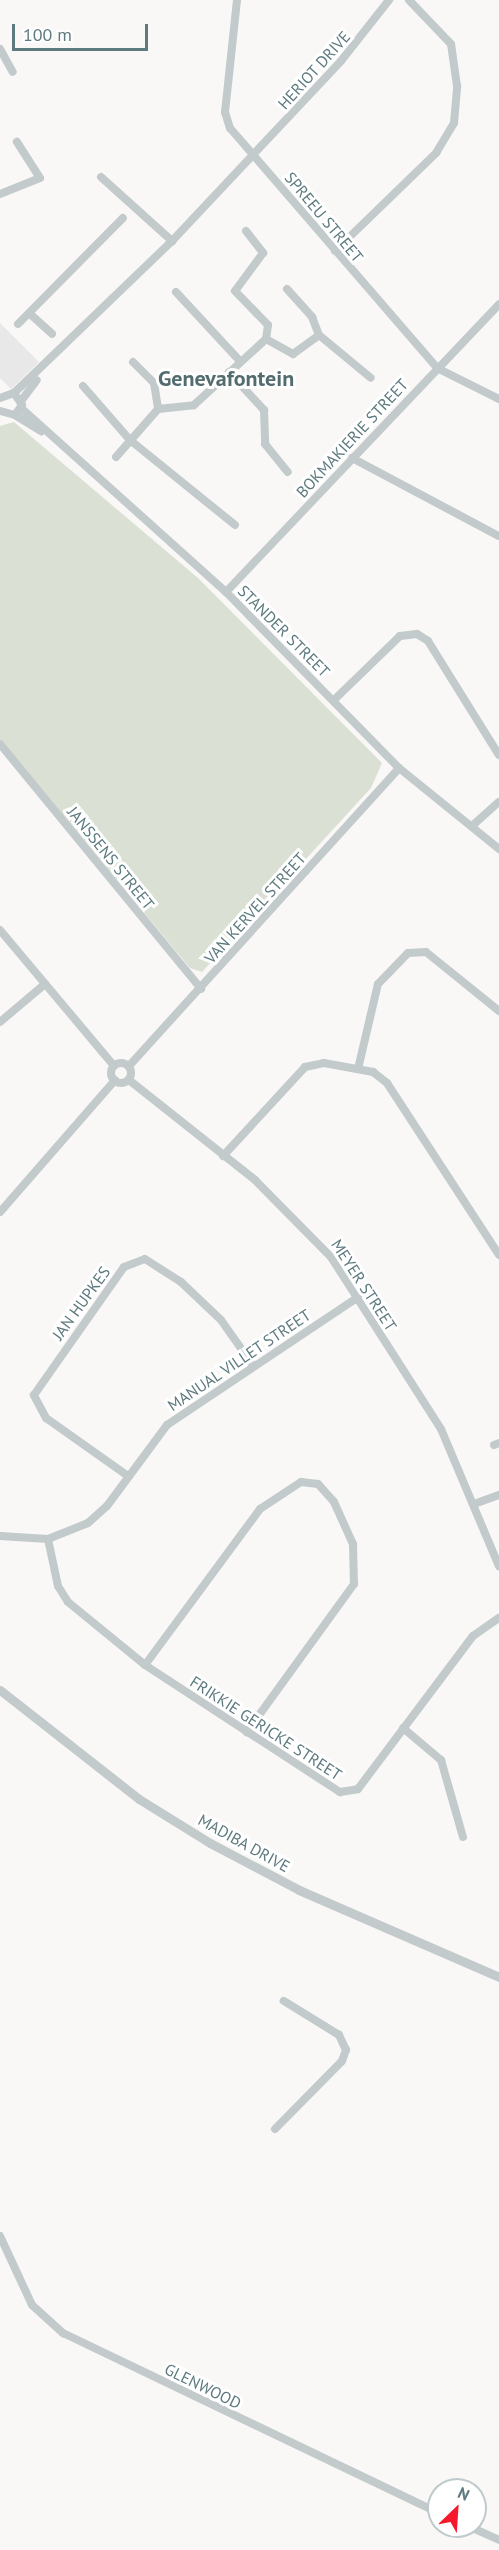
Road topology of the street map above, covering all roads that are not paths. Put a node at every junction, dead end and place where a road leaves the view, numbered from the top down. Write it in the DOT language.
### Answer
graph roads {
  1 [pos="237,0"];
  2 [pos="389,0"];
  3 [pos="409,0"];
  4 [pos="0,50"];
  5 [pos="13,72"];
  6 [pos="17,142"];
  7 [pos="254,156"];
  8 [pos="101,177"];
  9 [pos="0,194"];
  10 [pos="123,218"];
  11 [pos="246,231"];
  12 [pos="172,242"];
  13 [pos="335,251"];
  14 [pos="287,289"];
  15 [pos="176,292"];
  16 [pos="499,304"];
  17 [pos="30,313"];
  18 [pos="18,324"];
  19 [pos="52,334"];
  20 [pos="318,335"];
  21 [pos="266,339"];
  22 [pos="240,361"];
  23 [pos="134,362"];
  24 [pos="437,368"];
  25 [pos="43,371"];
  26 [pos="230,372"];
  27 [pos="371,378"];
  28 [pos="83,386"];
  29 [pos="5,393"];
  30 [pos="499,399"];
  31 [pos="21,405"];
  32 [pos="158,409"];
  33 [pos="1,413"];
  34 [pos="15,415"];
  35 [pos="48,434"];
  36 [pos="130,440"];
  37 [pos="116,457"];
  38 [pos="352,458"];
  39 [pos="288,472"];
  40 [pos="235,525"];
  41 [pos="499,536"];
  42 [pos="226,592"];
  43 [pos="334,700"];
  44 [pos="0,744"];
  45 [pos="499,755"];
  46 [pos="399,768"];
  47 [pos="499,802"];
  48 [pos="472,826"];
  49 [pos="499,849"];
  50 [pos="0,930"];
  51 [pos="45,984"];
  52 [pos="201,988"];
  53 [pos="499,1011"];
  54 [pos="0,1022"];
  55 [pos="114,1066"];
  56 [pos="129,1066"];
  57 [pos="358,1069"];
  58 [pos="115,1080"];
  59 [pos="129,1080"];
  60 [pos="223,1156"];
  61 [pos="0,1212"];
  62 [pos="498,1252"];
  63 [pos="357,1297"];
  64 [pos="252,1364"];
  65 [pos="128,1476"];
  66 [pos="499,1495"];
  67 [pos="474,1504"];
  68 [pos="0,1536"];
  69 [pos="48,1539"];
  70 [pos="499,1566"];
  71 [pos="499,1618"];
  72 [pos="145,1665"];
  73 [pos="0,1690"];
  74 [pos="403,1728"];
  75 [pos="247,1732"];
  76 [pos="463,1837"];
  77 [pos="499,1977"];
  78 [pos="284,2001"];
  79 [pos="275,2129"];
  80 [pos="0,2236"];
  81 [pos="427,2507"];
  1 -- 7 [label="street, SPREEU STREET"];
  2 -- 7 [label="street, HERIOT DRIVE"];
  3 -- 13 [label="street"];
  4 -- 5 [label="street"];
  6 -- 9 [label="street"];
  7 -- 12 [label="street"];
  7 -- 13 [label="street, SPREEU STREET"];
  8 -- 12 [label="street"];
  10 -- 17 [label="street"];
  11 -- 21 [label="street"];
  12 -- 25 [label="street"];
  13 -- 24 [label="street, SPREEU STREET"];
  14 -- 20 [label="street"];
  15 -- 22 [label="street"];
  16 -- 24 [label="street, BOKMAKIERIE STREET"];
  17 -- 18 [label="street"];
  17 -- 19 [label="street"];
  20 -- 21 [label="street"];
  20 -- 27 [label="street"];
  21 -- 22 [label="street"];
  22 -- 26 [label="street"];
  23 -- 32 [label="street"];
  24 -- 30 [label="street, SPREEU STREET"];
  24 -- 38 [label="street, BOKMAKIERIE STREET"];
  25 -- 29 [label="street"];
  25 -- 31 [label="street"];
  26 -- 32 [label="street"];
  26 -- 39 [label="street"];
  28 -- 36 [label="street"];
  29 -- 31 [label="street, STANDER STREET"];
  31 -- 34 [label="street"];
  31 -- 35 [label="street, STANDER STREET"];
  32 -- 36 [label="street"];
  33 -- 34 [label="street"];
  34 -- 35 [label="street, STANDER STREET"];
  35 -- 42 [label="street, STANDER STREET"];
  36 -- 37 [label="street"];
  36 -- 40 [label="street"];
  38 -- 41 [label="street"];
  38 -- 42 [label="street, BOKMAKIERIE STREET"];
  42 -- 43 [label="street, STANDER STREET"];
  43 -- 45 [label="street"];
  43 -- 46 [label="street, STANDER STREET"];
  44 -- 52 [label="street, JANSSENS STREET"];
  46 -- 48 [label="street, STANDER STREET"];
  46 -- 52 [label="street, VAN KERVEL STREET"];
  47 -- 48 [label="street"];
  48 -- 49 [label="street, STANDER STREET"];
  50 -- 51 [label="street"];
  51 -- 54 [label="street"];
  51 -- 55 [label="street"];
  52 -- 56 [label="street, VAN KERVEL STREET"];
  53 -- 57 [label="street"];
  55 -- 56 [label="street"];
  55 -- 58 [label="street"];
  56 -- 59 [label="street"];
  57 -- 60 [label="street"];
  57 -- 62 [label="street"];
  58 -- 59 [label="street"];
  58 -- 61 [label="street"];
  59 -- 60 [label="street, MEYER STREET"];
  60 -- 63 [label="street, MEYER STREET"];
  63 -- 64 [label="street, MANUAL VILLET STREET"];
  63 -- 67 [label="street, MEYER STREET"];
  64 -- 65 [label="street, MANUAL VILLET STREET"];
  64 -- 65 [label="street, JAN HUPKES"];
  65 -- 69 [label="street, MANUAL VILLET STREET"];
  66 -- 67 [label="street"];
  67 -- 70 [label="street, MEYER STREET"];
  68 -- 69 [label="street, MANUAL VILLET STREET"];
  69 -- 72 [label="street, FRIKKIE GERICKE STREET"];
  71 -- 74 [label="street, FRIKKIE GERICKE STREET"];
  72 -- 75 [label="street, FRIKKIE GERICKE STREET"];
  72 -- 75 [label="street"];
  73 -- 77 [label="street, MADIBA DRIVE"];
  74 -- 75 [label="street, FRIKKIE GERICKE STREET"];
  74 -- 76 [label="street"];
  78 -- 79 [label="street"];
  80 -- 81 [label="street, GLENWOOD"];
}
